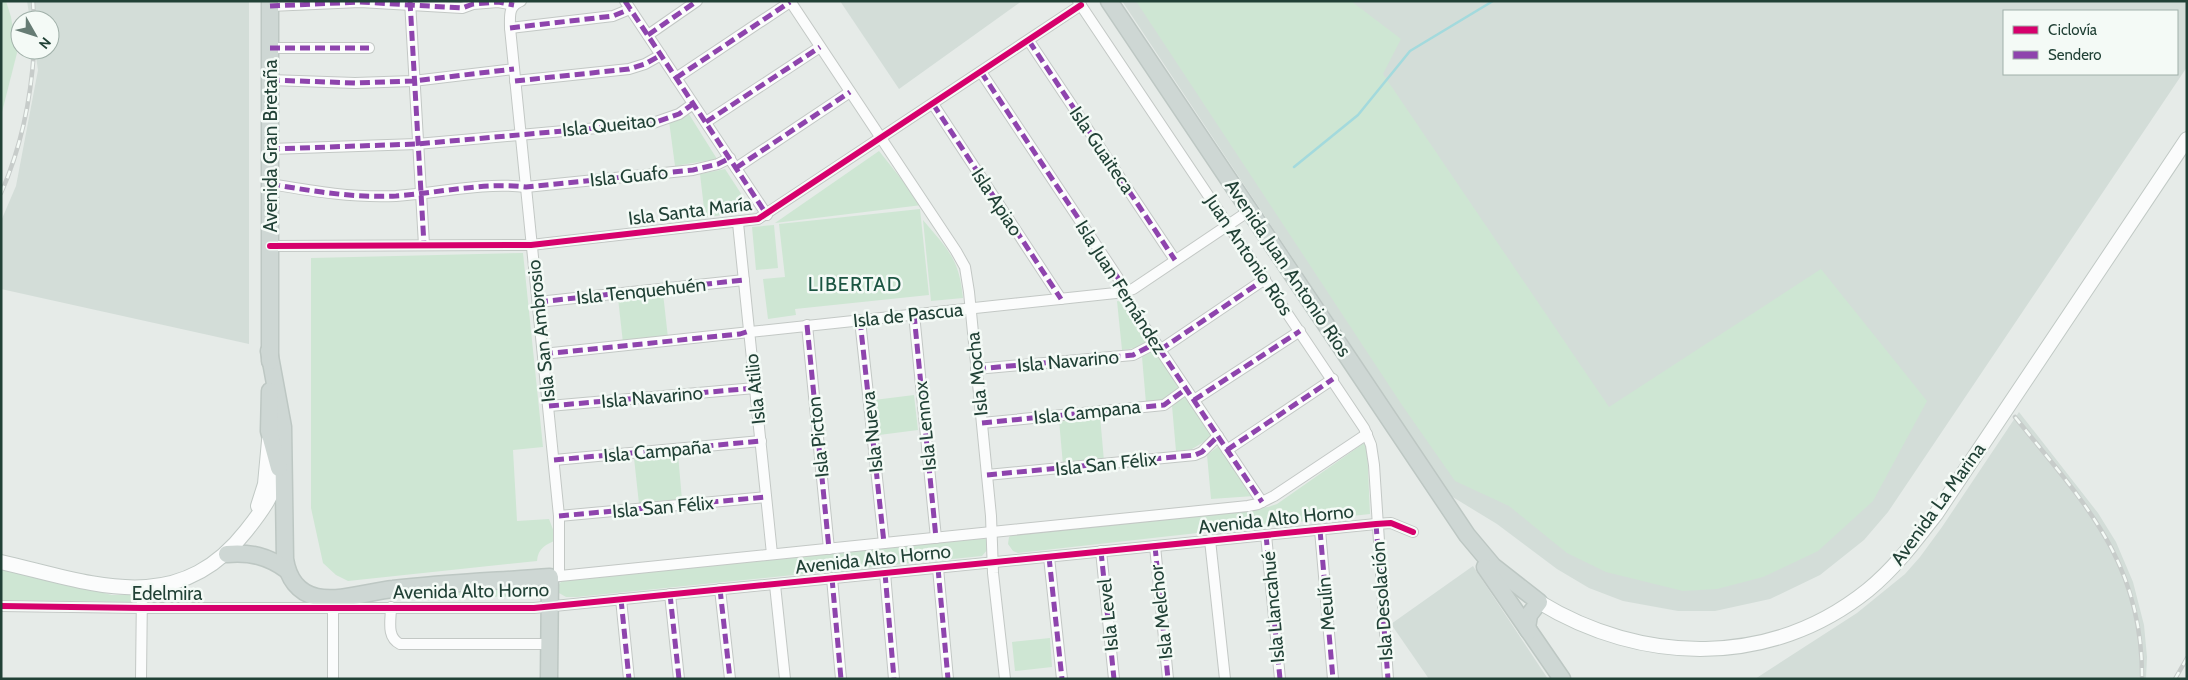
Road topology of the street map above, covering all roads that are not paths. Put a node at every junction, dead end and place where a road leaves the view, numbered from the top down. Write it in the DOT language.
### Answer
graph roads {
  1 [pos="697,1"];
  2 [pos="1109,1"];
  3 [pos="790,2"];
  4 [pos="410,3"];
  5 [pos="473,3"];
  6 [pos="517,3"];
  7 [pos="1080,3"];
  8 [pos="270,4"];
  9 [pos="628,5"];
  10 [pos="510,28"];
  11 [pos="648,35"];
  12 [pos="1029,41"];
  13 [pos="820,47"];
  14 [pos="270,48"];
  15 [pos="369,48"];
  16 [pos="661,55"];
  17 [pos="514,69"];
  18 [pos="981,72"];
  19 [pos="676,78"];
  20 [pos="270,80"];
  21 [pos="414,81"];
  22 [pos="515,81"];
  23 [pos="850,92"];
  24 [pos="693,104"];
  25 [pos="933,104"];
  26 [pos="706,122"];
  27 [pos="520,134"];
  28 [pos="882,139"];
  29 [pos="2187,139"];
  30 [pos="418,144"];
  31 [pos="270,149"];
  32 [pos="730,158"];
  33 [pos="736,168"];
  34 [pos="270,184"];
  35 [pos="526,187"];
  36 [pos="421,194"];
  37 [pos="1249,211"];
  38 [pos="767,215"];
  39 [pos="738,223"];
  40 [pos="1228,225"];
  41 [pos="424,245"];
  42 [pos="531,245"];
  43 [pos="270,246"];
  44 [pos="1175,260"];
  45 [pos="1265,279"];
  46 [pos="744,280"];
  47 [pos="1125,292"];
  48 [pos="1061,299"];
  49 [pos="538,302"];
  50 [pos="971,308"];
  51 [pos="914,314"];
  52 [pos="860,320"];
  53 [pos="807,326"];
  54 [pos="749,331"];
  55 [pos="1300,331"];
  56 [pos="1158,347"];
  57 [pos="270,351"];
  58 [pos="544,354"];
  59 [pos="976,369"];
  60 [pos="1333,379"];
  61 [pos="755,388"];
  62 [pos="1186,389"];
  63 [pos="1194,400"];
  64 [pos="549,406"];
  65 [pos="982,423"];
  66 [pos="270,431"];
  67 [pos="1367,434"];
  68 [pos="1218,436"];
  69 [pos="761,441"];
  70 [pos="284,442"];
  71 [pos="1227,450"];
  72 [pos="554,460"];
  73 [pos="280,470"];
  74 [pos="987,475"];
  75 [pos="285,489"];
  76 [pos="766,497"];
  77 [pos="1262,502"];
  78 [pos="559,516"];
  79 [pos="1376,524"];
  80 [pos="248,529"];
  81 [pos="1320,530"];
  82 [pos="992,532"];
  83 [pos="1413,532"];
  84 [pos="1266,535"];
  85 [pos="1466,535"];
  86 [pos="936,538"];
  87 [pos="1210,540"];
  88 [pos="884,543"];
  89 [pos="1154,546"];
  90 [pos="829,549"];
  91 [pos="1101,551"];
  92 [pos="227,554"];
  93 [pos="772,554"];
  94 [pos="1049,556"];
  95 [pos="1,562"];
  96 [pos="994,562"];
  97 [pos="938,568"];
  98 [pos="287,570"];
  99 [pos="885,573"];
  100 [pos="554,577"];
  101 [pos="832,578"];
  102 [pos="774,584"];
  103 [pos="142,589"];
  104 [pos="720,589"];
  105 [pos="670,594"];
  106 [pos="621,599"];
  107 [pos="1539,602"];
  108 [pos="333,603"];
  109 [pos="1,606"];
  110 [pos="550,606"];
  111 [pos="391,607"];
  112 [pos="142,608"];
  113 [pos="1529,631"];
  114 [pos="549,644"];
  115 [pos="141,679"];
  116 [pos="333,679"];
  117 [pos="549,679"];
  118 [pos="629,679"];
  119 [pos="679,679"];
  120 [pos="730,679"];
  121 [pos="785,679"];
  122 [pos="842,679"];
  123 [pos="894,679"];
  124 [pos="948,679"];
  125 [pos="1005,679"];
  126 [pos="1062,679"];
  127 [pos="1114,679"];
  128 [pos="1168,679"];
  129 [pos="1224,679"];
  130 [pos="1280,679"];
  131 [pos="1333,679"];
  132 [pos="1388,679"];
  133 [pos="1562,679"];
  1 -- 11 [label="street"];
  2 -- 37 [label="main road, Avenida Juan Antonio Ríos"];
  3 -- 13 [label="street, Isla Mocha"];
  3 -- 19 [label="street"];
  4 -- 5 [label="street"];
  4 -- 8 [label="street"];
  4 -- 21 [label="street"];
  5 -- 6 [label="street"];
  6 -- 10 [label="street, Isla San Ambrosio"];
  7 -- 12 [label="street, Isla Santa María"];
  7 -- 40 [label="street, Juan Antonio Ríos"];
  8 -- 14 [label="main road, Avenida Gran Bretaña"];
  9 -- 10 [label="street"];
  9 -- 11 [label="street"];
  10 -- 17 [label="street, Isla San Ambrosio"];
  11 -- 16 [label="street"];
  12 -- 18 [label="street, Isla Santa María"];
  12 -- 44 [label="street, Isla Guaiteca"];
  13 -- 23 [label="street, Isla Mocha"];
  13 -- 26 [label="street"];
  14 -- 15 [label="street"];
  14 -- 20 [label="main road, Avenida Gran Bretaña"];
  16 -- 19 [label="street"];
  16 -- 22 [label="street"];
  17 -- 21 [label="street"];
  17 -- 22 [label="street, Isla San Ambrosio"];
  18 -- 25 [label="street, Isla Santa María"];
  18 -- 47 [label="street, Isla Juan Fernández"];
  19 -- 24 [label="street"];
  20 -- 21 [label="street"];
  20 -- 31 [label="main road, Avenida Gran Bretaña"];
  21 -- 30 [label="street"];
  22 -- 27 [label="street, Isla San Ambrosio"];
  23 -- 28 [label="street, Isla Mocha"];
  23 -- 33 [label="street"];
  24 -- 26 [label="street"];
  24 -- 27 [label="street, Isla Queitao"];
  25 -- 28 [label="street, Isla Santa María"];
  25 -- 48 [label="street, Isla Apiao"];
  26 -- 32 [label="street"];
  27 -- 30 [label="street, Isla Queitao"];
  27 -- 35 [label="street, Isla San Ambrosio"];
  28 -- 38 [label="street, Isla Santa María"];
  28 -- 50 [label="street, Isla Mocha"];
  29 -- 107 [label="main road, Avenida La Marina"];
  30 -- 31 [label="street, Isla Queitao"];
  30 -- 36 [label="street"];
  31 -- 34 [label="main road, Avenida Gran Bretaña"];
  32 -- 33 [label="street"];
  32 -- 35 [label="street, Isla Guafo"];
  33 -- 38 [label="street"];
  34 -- 36 [label="street, Isla Guafo"];
  34 -- 43 [label="main road, Avenida Gran Bretaña"];
  35 -- 36 [label="street, Isla Guafo"];
  35 -- 42 [label="street, Isla San Ambrosio"];
  36 -- 41 [label="street"];
  37 -- 40 [label="street, Isla de Pascua"];
  37 -- 85 [label="main road, Avenida Juan Antonio Ríos"];
  38 -- 39 [label="street, Isla Santa María"];
  39 -- 42 [label="street, Isla Santa María"];
  39 -- 46 [label="street, Isla Atilio"];
  40 -- 44 [label="street, Isla de Pascua"];
  40 -- 45 [label="street, Juan Antonio Ríos"];
  41 -- 42 [label="street, Isla Santa María"];
  41 -- 43 [label="street, Isla Santa María"];
  42 -- 49 [label="street, Isla San Ambrosio"];
  43 -- 57 [label="main road, Avenida Gran Bretaña"];
  44 -- 47 [label="street, Isla de Pascua"];
  45 -- 55 [label="street, Juan Antonio Ríos"];
  45 -- 56 [label="street, Isla Navarino"];
  46 -- 49 [label="street, Isla Tenquehuén"];
  46 -- 54 [label="street, Isla Atilio"];
  47 -- 48 [label="street, Isla de Pascua"];
  47 -- 56 [label="street, Isla Juan Fernández"];
  48 -- 50 [label="street, Isla de Pascua"];
  49 -- 58 [label="street, Isla San Ambrosio"];
  50 -- 51 [label="street, Isla de Pascua"];
  50 -- 59 [label="street, Isla Mocha"];
  51 -- 52 [label="street, Isla de Pascua"];
  51 -- 86 [label="street, Isla Lennox"];
  52 -- 53 [label="street, Isla de Pascua"];
  52 -- 88 [label="street, Isla Nueva"];
  53 -- 54 [label="street, Isla de Pascua"];
  53 -- 90 [label="street, Isla Picton"];
  54 -- 58 [label="street, Isla de Pascua"];
  54 -- 61 [label="street, Isla Atilio"];
  55 -- 60 [label="street, Juan Antonio Ríos"];
  55 -- 63 [label="street"];
  56 -- 59 [label="street, Isla Navarino"];
  56 -- 62 [label="street, Isla Juan Fernández"];
  57 -- 66 [label="main road, Avenida Gran Bretaña"];
  57 -- 70 [label="main road, Avenida Gran Bretaña"];
  58 -- 64 [label="street, Isla San Ambrosio"];
  59 -- 65 [label="street, Isla Mocha"];
  60 -- 67 [label="street, Juan Antonio Ríos"];
  60 -- 71 [label="street"];
  61 -- 64 [label="street, Isla Navarino"];
  61 -- 69 [label="street, Isla Atilio"];
  62 -- 63 [label="street, Isla Juan Fernández"];
  62 -- 65 [label="street, Isla Campana"];
  63 -- 68 [label="street, Isla Juan Fernández"];
  64 -- 72 [label="street, Isla San Ambrosio"];
  65 -- 74 [label="street, Isla Mocha"];
  66 -- 73 [label="main road"];
  66 -- 80 [label="main road, Avenida Gran Bretaña"];
  67 -- 77 [label="street, Avenida Alto Horno"];
  67 -- 79 [label="street, Juan Antonio Ríos"];
  68 -- 71 [label="street, Isla Juan Fernández"];
  68 -- 74 [label="street, Isla San Félix"];
  69 -- 72 [label="street, Isla Campaña"];
  69 -- 76 [label="street, Isla Atilio"];
  70 -- 73 [label="main road, Avenida Gran Bretaña"];
  70 -- 75 [label="main road, Avenida Gran Bretaña"];
  71 -- 77 [label="street, Isla Juan Fernández"];
  72 -- 78 [label="street, Isla San Ambrosio"];
  73 -- 75 [label="main road, Avenida Gran Bretaña"];
  73 -- 80 [label="main road, Avenida Gran Bretaña"];
  74 -- 82 [label="street, Isla Mocha"];
  75 -- 98 [label="main road, Avenida Gran Bretaña"];
  76 -- 78 [label="street, Isla San Félix"];
  76 -- 93 [label="street, Isla Atilio"];
  77 -- 82 [label="street, Avenida Alto Horno"];
  78 -- 100 [label="street, Isla San Ambrosio"];
  79 -- 81 [label="street, Avenida Alto Horno"];
  79 -- 83 [label="street, Avenida Alto Horno"];
  79 -- 132 [label="street, Isla Desolación"];
  80 -- 92 [label="main road, Avenida Gran Bretaña"];
  81 -- 84 [label="street, Avenida Alto Horno"];
  81 -- 131 [label="street, Meulín"];
  82 -- 86 [label="street, Avenida Alto Horno"];
  82 -- 96 [label="street, Isla Mocha"];
  84 -- 87 [label="street, Avenida Alto Horno"];
  84 -- 130 [label="street, Isla Llancahué"];
  85 -- 107 [label="main road, Avenida La Marina"];
  85 -- 113 [label="main road"];
  86 -- 88 [label="street, Avenida Alto Horno"];
  87 -- 89 [label="street, Avenida Alto Horno"];
  87 -- 129 [label="street"];
  88 -- 90 [label="street, Avenida Alto Horno"];
  89 -- 91 [label="street, Avenida Alto Horno"];
  89 -- 128 [label="street, Isla Melchor"];
  90 -- 93 [label="street, Avenida Alto Horno"];
  91 -- 94 [label="street, Avenida Alto Horno"];
  91 -- 127 [label="street, Isla Level"];
  92 -- 98 [label="main road"];
  92 -- 103 [label="main road"];
  93 -- 100 [label="street, Avenida Alto Horno"];
  94 -- 96 [label="street, Avenida Alto Horno"];
  94 -- 126 [label="street"];
  95 -- 103 [label="main road"];
  96 -- 97 [label="street, Avenida Alto Horno"];
  96 -- 125 [label="street, Isla Mocha"];
  97 -- 99 [label="street, Avenida Alto Horno"];
  97 -- 124 [label="street"];
  98 -- 108 [label="main road, Avenida Alto Horno"];
  99 -- 101 [label="street, Avenida Alto Horno"];
  99 -- 123 [label="street"];
  100 -- 108 [label="main road, Avenida Alto Horno"];
  100 -- 110 [label="main road"];
  101 -- 102 [label="street, Avenida Alto Horno"];
  101 -- 122 [label="street"];
  102 -- 104 [label="street, Avenida Alto Horno"];
  102 -- 121 [label="street"];
  103 -- 112 [label="street"];
  104 -- 105 [label="street, Avenida Alto Horno"];
  104 -- 120 [label="street"];
  105 -- 106 [label="street, Avenida Alto Horno"];
  105 -- 119 [label="street"];
  106 -- 110 [label="street, Avenida Alto Horno"];
  106 -- 118 [label="street"];
  107 -- 113 [label="main road"];
  108 -- 111 [label="street, Avenida Alto Horno"];
  108 -- 112 [label="street, Edelmira"];
  108 -- 116 [label="street"];
  109 -- 112 [label="street, Edelmira"];
  110 -- 111 [label="street, Avenida Alto Horno"];
  110 -- 114 [label="main road"];
  111 -- 114 [label="street"];
  112 -- 115 [label="street"];
  113 -- 133 [label="main road"];
  114 -- 117 [label="main road"];
}
